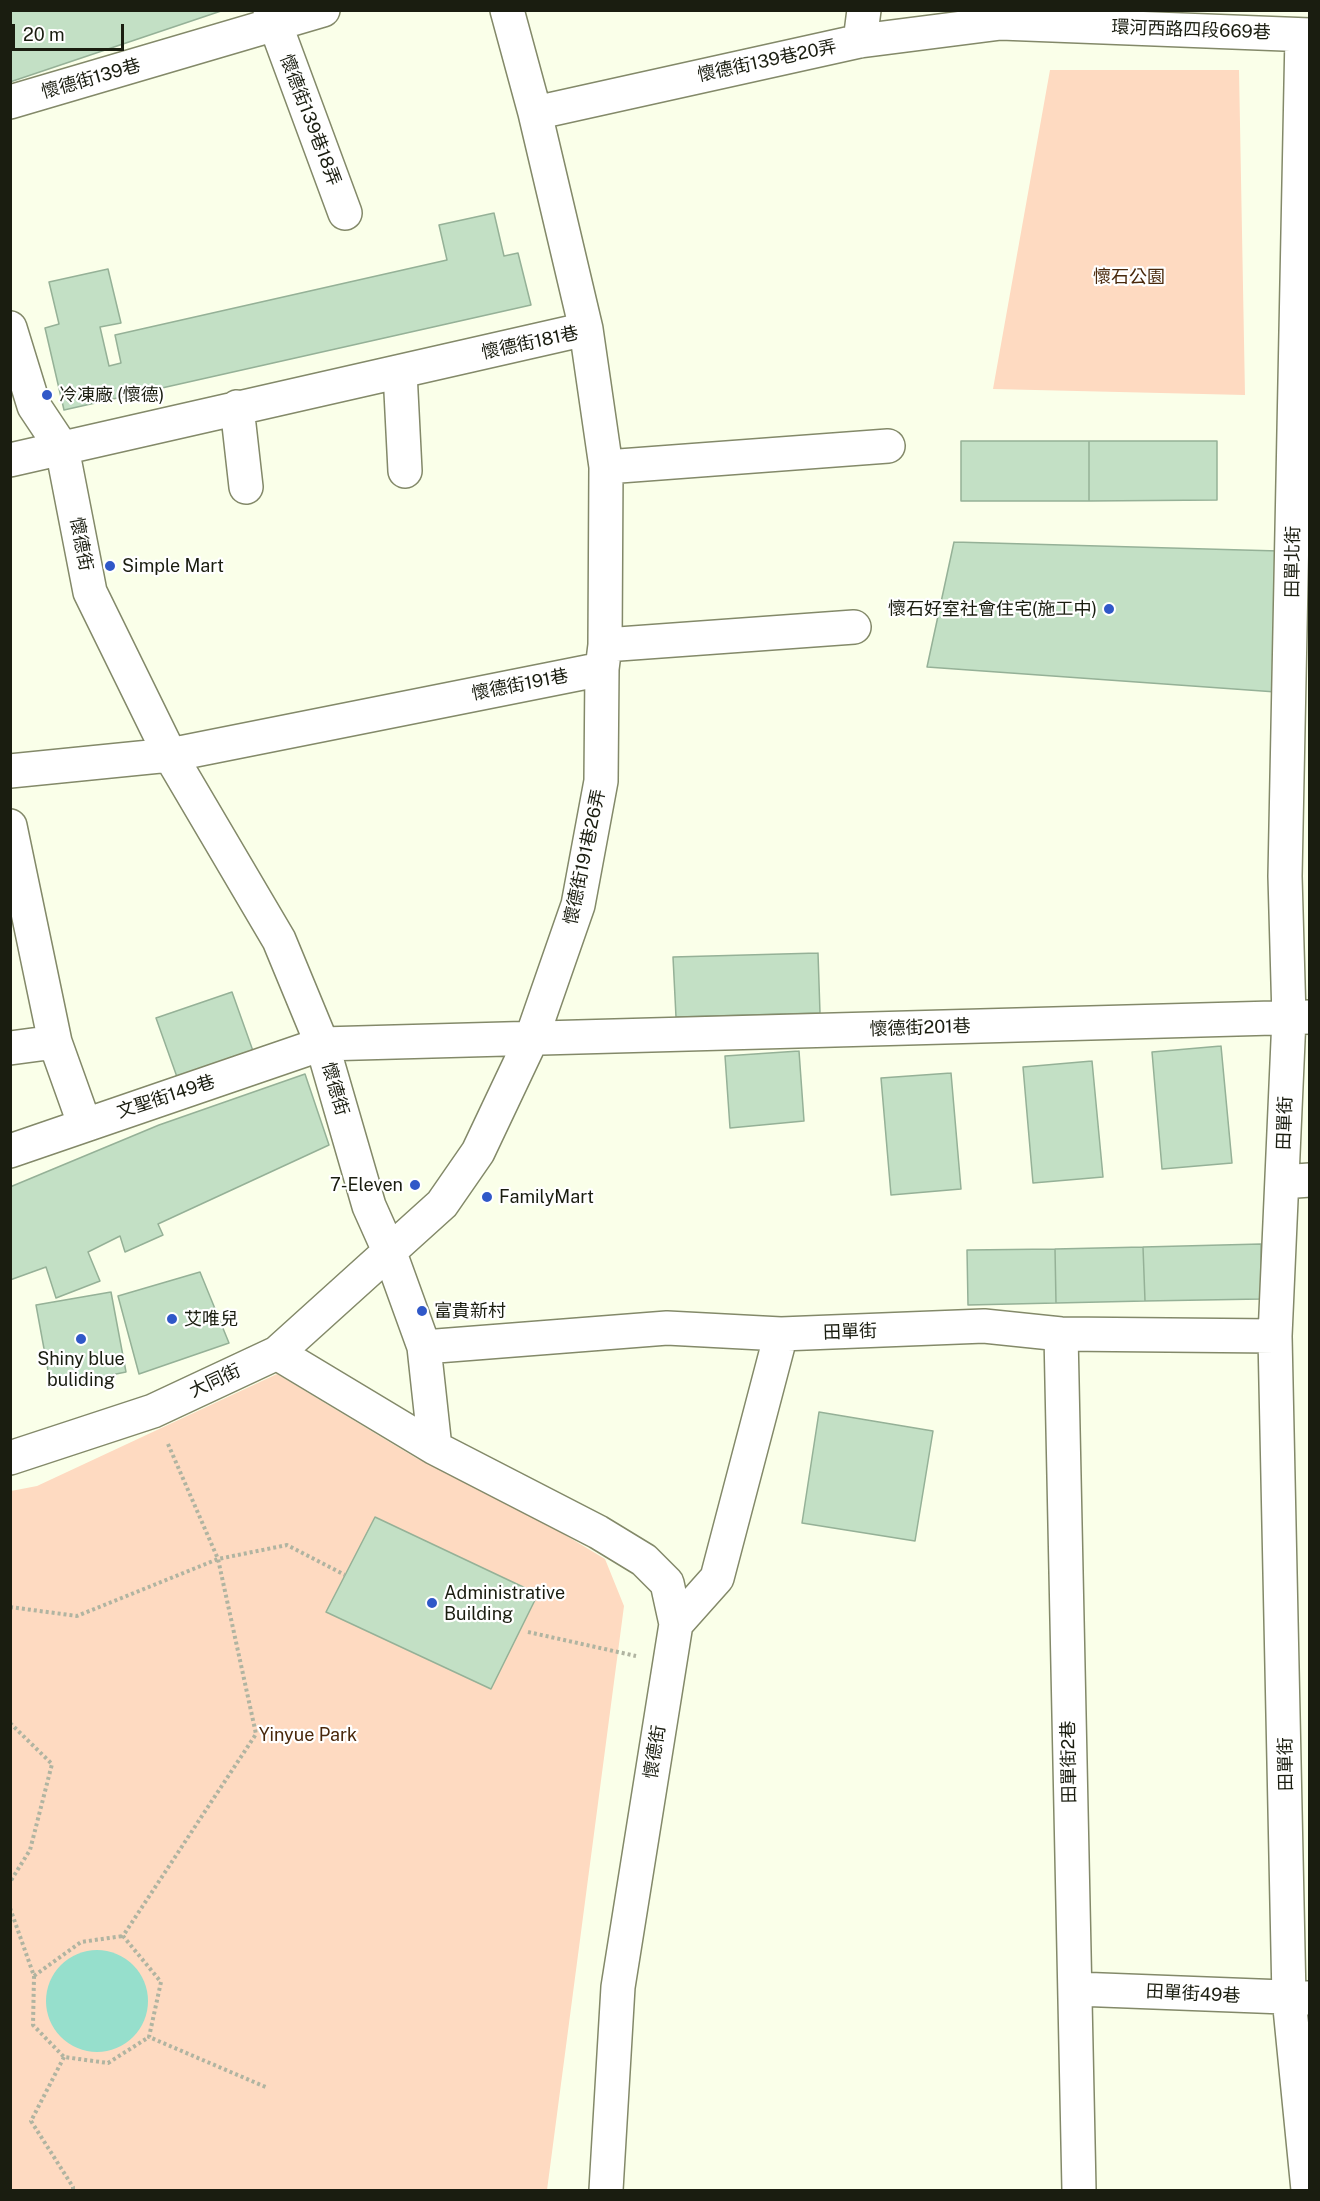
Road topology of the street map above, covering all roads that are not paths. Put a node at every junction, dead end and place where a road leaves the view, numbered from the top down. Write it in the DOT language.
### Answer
graph roads {
  1 [pos="323,10"];
  2 [pos="507,10"];
  3 [pos="272,18"];
  4 [pos="1001,23"];
  5 [pos="862,26"];
  6 [pos="1306,35"];
  7 [pos="10,102"];
  8 [pos="535,112"];
  9 [pos="345,213"];
  10 [pos="10,328"];
  11 [pos="586,329"];
  12 [pos="400,372"];
  13 [pos="237,407"];
  14 [pos="888,446"];
  15 [pos="62,448"];
  16 [pos="10,460"];
  17 [pos="606,467"];
  18 [pos="405,471"];
  19 [pos="246,487"];
  20 [pos="854,627"];
  21 [pos="604,657"];
  22 [pos="170,755"];
  23 [pos="10,771"];
  24 [pos="10,826"];
  25 [pos="1299,1017"];
  26 [pos="531,1040"];
  27 [pos="55,1042"];
  28 [pos="322,1044"];
  29 [pos="10,1048"];
  30 [pos="84,1123"];
  31 [pos="10,1151"];
  32 [pos="1296,1181"];
  33 [pos="390,1253"];
  34 [pos="782,1334"];
  35 [pos="1061,1334"];
  36 [pos="1275,1336"];
  37 [pos="424,1347"];
  38 [pos="277,1353"];
  39 [pos="435,1448"];
  40 [pos="10,1458"];
  41 [pos="676,1624"];
  42 [pos="1297,1661"];
  43 [pos="1077,1989"];
  44 [pos="1299,1998"];
  45 [pos="606,2190"];
  46 [pos="1079,2190"];
  47 [pos="1308,2190"];
  1 -- 3 [label="street, 懷德街139巷"];
  2 -- 8 [label="street"];
  3 -- 7 [label="street, 懷德街139巷"];
  3 -- 9 [label="street, 懷德街139巷18弄"];
  4 -- 5 [label="street, 懷德街139巷20弄"];
  4 -- 6 [label="street, 環河西路四段669巷"];
  5 -- 8 [label="street, 懷德街139巷20弄"];
  6 -- 25 [label="street, 田單北街"];
  8 -- 11 [label="street"];
  10 -- 15 [label="street, 懷德街"];
  11 -- 12 [label="street, 懷德街181巷"];
  11 -- 17 [label="street, 懷德街181巷"];
  12 -- 13 [label="street, 懷德街181巷"];
  12 -- 18 [label="street"];
  13 -- 15 [label="street, 懷德街181巷"];
  13 -- 19 [label="street"];
  14 -- 17 [label="street"];
  15 -- 16 [label="street, 懷德街181巷"];
  15 -- 22 [label="street, 懷德街"];
  17 -- 21 [label="street, 懷德街181巷"];
  20 -- 21 [label="street, 懷德街191巷"];
  21 -- 22 [label="street, 懷德街191巷"];
  21 -- 26 [label="street, 懷德街191巷26弄"];
  22 -- 23 [label="street"];
  22 -- 28 [label="street, 懷德街"];
  24 -- 27 [label="street"];
  25 -- 26 [label="street, 懷德街201巷"];
  25 -- 32 [label="street, 田單街"];
  26 -- 28 [label="street, 懷德街201巷"];
  26 -- 33 [label="street, 懷德街191巷26弄"];
  27 -- 29 [label="street"];
  27 -- 30 [label="street"];
  28 -- 30 [label="street, 文聖街149巷"];
  28 -- 33 [label="street, 懷德街"];
  30 -- 31 [label="street, 文聖街149巷"];
  32 -- 36 [label="street, 田單街"];
  33 -- 37 [label="street, 懷德街"];
  33 -- 38 [label="street, 大同街"];
  34 -- 35 [label="street, 田單街"];
  34 -- 37 [label="street, 田單街"];
  34 -- 41 [label="street"];
  35 -- 36 [label="street, 田單街"];
  35 -- 43 [label="street, 田單街2巷"];
  36 -- 42 [label="street, 田單街"];
  37 -- 39 [label="street, 懷德街"];
  38 -- 39 [label="street, 懷德街"];
  38 -- 40 [label="street, 大同街"];
  39 -- 41 [label="street, 懷德街"];
  41 -- 45 [label="street, 懷德街"];
  42 -- 44 [label="street, 田單街"];
  43 -- 44 [label="street, 田單街49巷"];
  43 -- 46 [label="street, 田單街2巷"];
  44 -- 47 [label="street, 田單街"];
}
